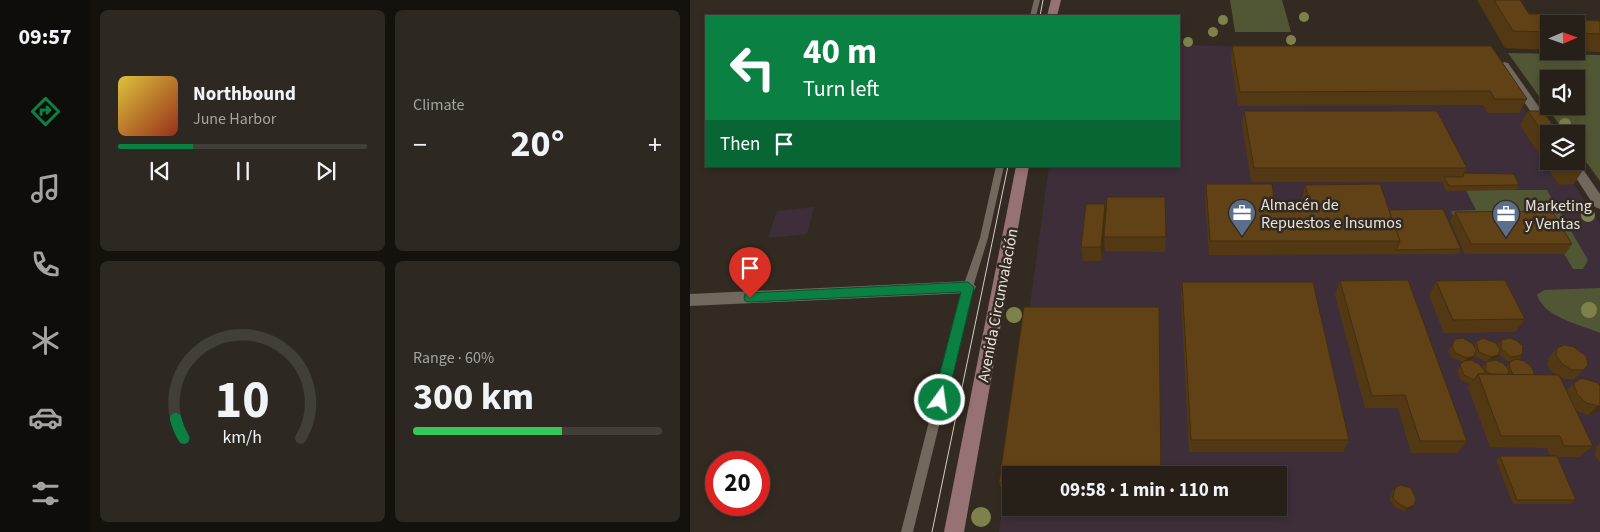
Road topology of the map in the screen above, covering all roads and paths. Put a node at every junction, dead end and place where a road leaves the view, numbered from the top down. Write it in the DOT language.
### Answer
graph roads {
  1 [pos="1037,0"];
  2 [pos="1056,0"];
  3 [pos="1033,15"];
  4 [pos="1052,15"];
  5 [pos="1504,65"];
  6 [pos="1546,125"];
  7 [pos="1000,167"];
  8 [pos="1023,167"];
  9 [pos="1576,170"];
  10 [pos="1600,204"];
  11 [pos="968,287"];
  12 [pos="690,300"];
  13 [pos="908,532"];
  14 [pos="954,532"];
  1 -- 3 [label="lane"];
  2 -- 4 [label="street"];
  5 -- 6 [label="street"];
  7 -- 11 [label="lane, Avenida Circunvalación"];
  8 -- 14 [label="street, Avenida Circunvalación"];
  9 -- 10 [label="street"];
  11 -- 12 [label="street"];
  11 -- 13 [label="lane, Avenida Circunvalación"];
}
